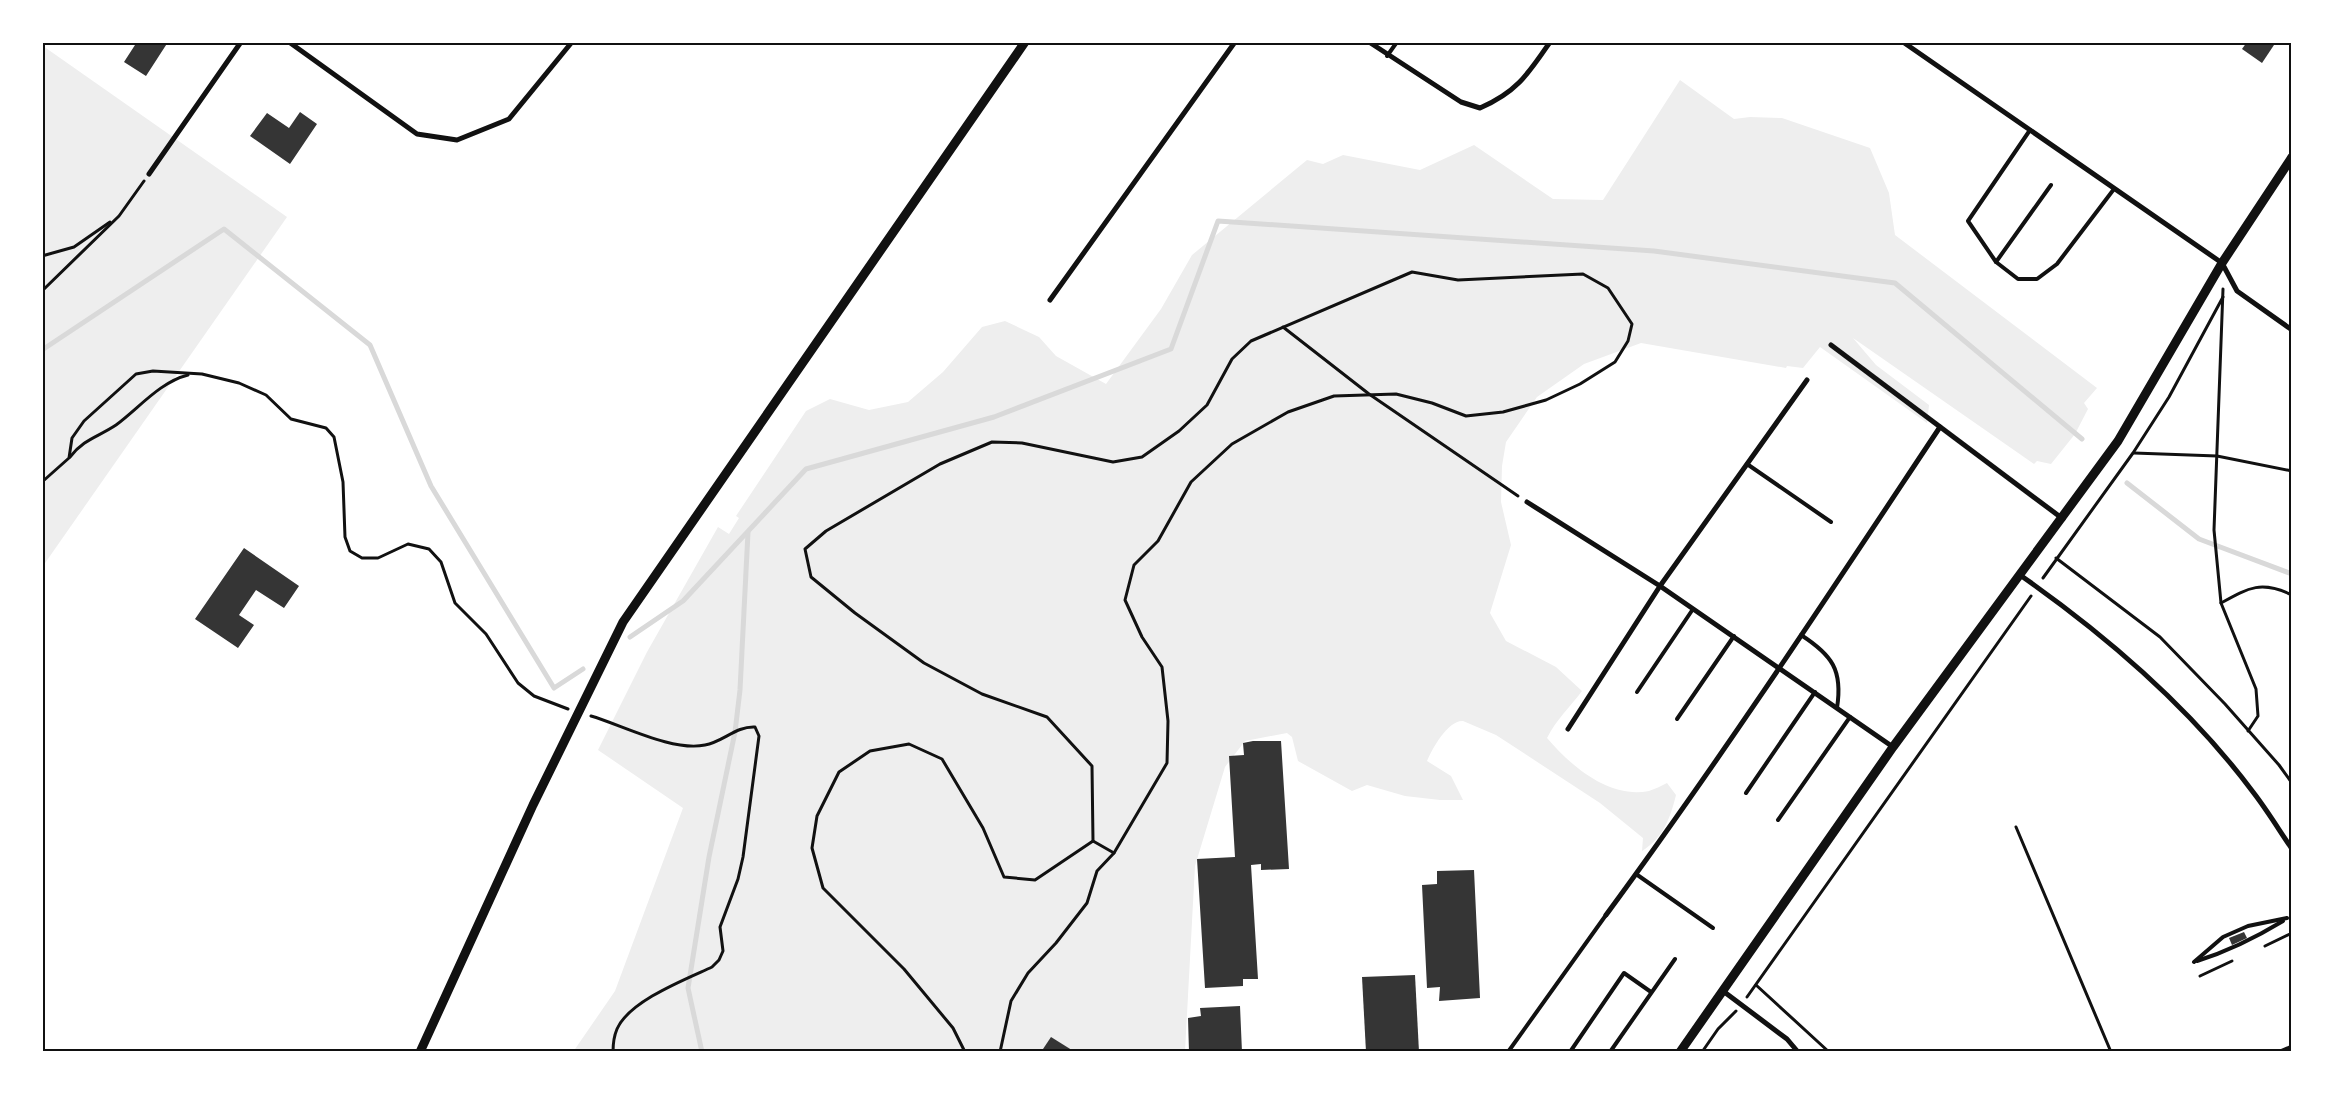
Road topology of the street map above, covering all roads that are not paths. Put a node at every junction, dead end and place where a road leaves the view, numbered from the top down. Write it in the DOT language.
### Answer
graph roads {
  1 [pos="241,42"];
  2 [pos="289,42"];
  3 [pos="572,42"];
  4 [pos="1025,42"];
  5 [pos="1235,42"];
  6 [pos="1369,42"];
  7 [pos="1397,42"];
  8 [pos="1550,42"];
  9 [pos="1903,42"];
  10 [pos="1388,56"];
  11 [pos="2030,130"];
  12 [pos="2292,157"];
  13 [pos="149,174"];
  14 [pos="2051,185"];
  15 [pos="2114,189"];
  16 [pos="1996,262"];
  17 [pos="2222,263"];
  18 [pos="1050,300"];
  19 [pos="2292,330"];
  20 [pos="1831,345"];
  21 [pos="1807,380"];
  22 [pos="1940,427"];
  23 [pos="1747,464"];
  24 [pos="1527,502"];
  25 [pos="2063,519"];
  26 [pos="1832,522"];
  27 [pos="2020,574"];
  28 [pos="1660,586"];
  29 [pos="1694,609"];
  30 [pos="1734,636"];
  31 [pos="1801,636"];
  32 [pos="1780,668"];
  33 [pos="1637,692"];
  34 [pos="1815,692"];
  35 [pos="1837,708"];
  36 [pos="1850,717"];
  37 [pos="1678,719"];
  38 [pos="1568,729"];
  39 [pos="1893,747"];
  40 [pos="1746,793"];
  41 [pos="1778,820"];
  42 [pos="2292,849"];
  43 [pos="1636,874"];
  44 [pos="1606,915"];
  45 [pos="2287,918"];
  46 [pos="1714,928"];
  47 [pos="1675,959"];
  48 [pos="1723,990"];
  49 [pos="1652,992"];
  50 [pos="420,1052"];
  51 [pos="1508,1052"];
  52 [pos="1570,1052"];
  53 [pos="1610,1052"];
  54 [pos="1680,1052"];
  55 [pos="1798,1052"];
  1 -- 13 [label="street"];
  2 -- 3 [label="street"];
  4 -- 50 [label="street"];
  5 -- 18 [label="street"];
  6 -- 10 [label="street"];
  7 -- 10 [label="lane"];
  8 -- 10 [label="street"];
  9 -- 11 [label="street"];
  11 -- 15 [label="street"];
  11 -- 16 [label="lane"];
  12 -- 17 [label="street"];
  14 -- 16 [label="lane"];
  15 -- 16 [label="lane"];
  15 -- 17 [label="street"];
  17 -- 19 [label="street"];
  17 -- 25 [label="street"];
  20 -- 22 [label="street"];
  21 -- 23 [label="street"];
  22 -- 25 [label="street"];
  22 -- 31 [label="street"];
  23 -- 26 [label="lane"];
  23 -- 28 [label="street"];
  24 -- 28 [label="street"];
  25 -- 27 [label="street"];
  27 -- 39 [label="street"];
  27 -- 42 [label="street"];
  28 -- 29 [label="street"];
  28 -- 38 [label="street"];
  29 -- 30 [label="street"];
  29 -- 33 [label="lane"];
  30 -- 32 [label="street"];
  30 -- 37 [label="lane"];
  31 -- 32 [label="street"];
  31 -- 35 [label="lane"];
  32 -- 34 [label="street"];
  32 -- 43 [label="street"];
  34 -- 35 [label="street"];
  34 -- 40 [label="lane"];
  35 -- 36 [label="street"];
  36 -- 39 [label="street"];
  36 -- 41 [label="lane"];
  39 -- 48 [label="street"];
  43 -- 44 [label="street"];
  43 -- 46 [label="lane"];
  44 -- 51 [label="lane"];
  45 -- 45 [label="lane"];
  47 -- 49 [label="lane"];
  48 -- 54 [label="street"];
  48 -- 55 [label="street"];
  49 -- 52 [label="lane"];
  49 -- 53 [label="lane"];
}
